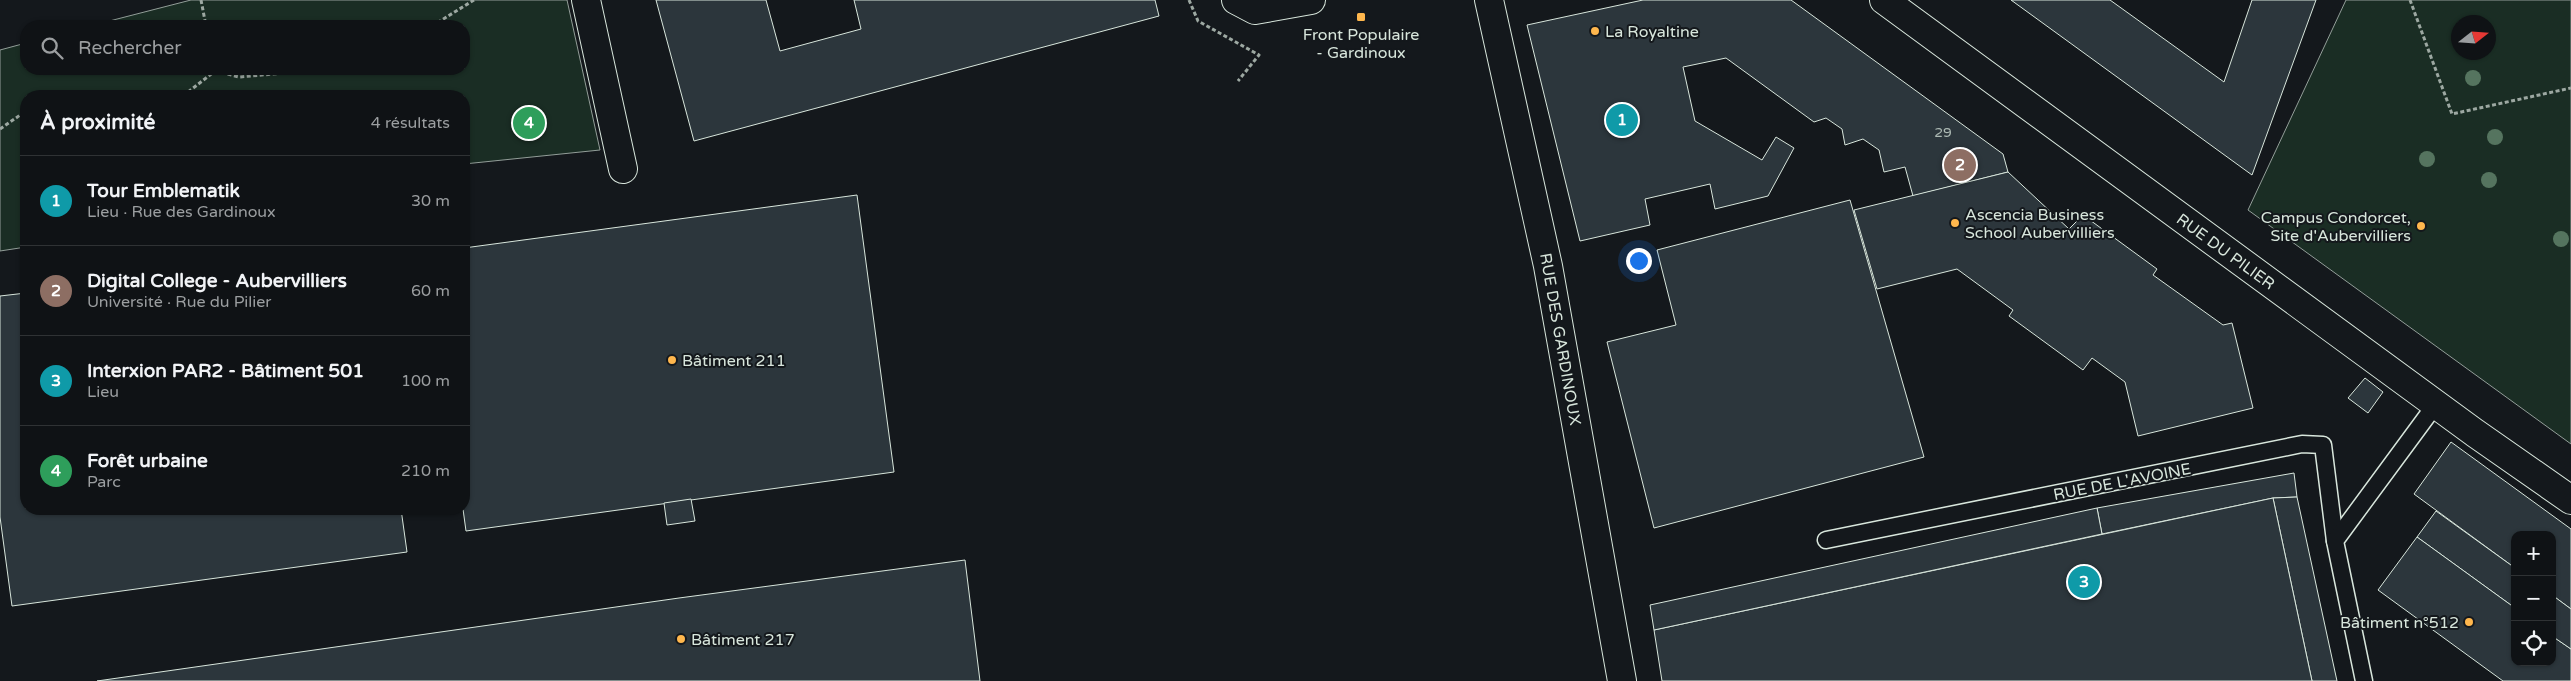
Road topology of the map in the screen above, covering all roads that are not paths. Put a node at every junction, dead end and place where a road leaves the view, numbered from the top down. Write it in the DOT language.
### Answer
graph roads {
  1 [pos="586,0"];
  2 [pos="1236,0"];
  3 [pos="1311,0"];
  4 [pos="1489,0"];
  5 [pos="1884,0"];
  6 [pos="623,169"];
  7 [pos="2436,404"];
  8 [pos="2571,500"];
  9 [pos="1826,540"];
  10 [pos="2335,541"];
  11 [pos="1622,681"];
  12 [pos="2364,681"];
  1 -- 6 [label="street"];
  2 -- 3 [label="street"];
  4 -- 11 [label="street, RUE DES GARDINOUX"];
  5 -- 7 [label="street, RUE DU PILIER"];
  7 -- 8 [label="street, RUE DU PILIER"];
  7 -- 10 [label="lane"];
  9 -- 10 [label="lane, RUE DE L'AVOINE"];
  10 -- 12 [label="lane"];
}
